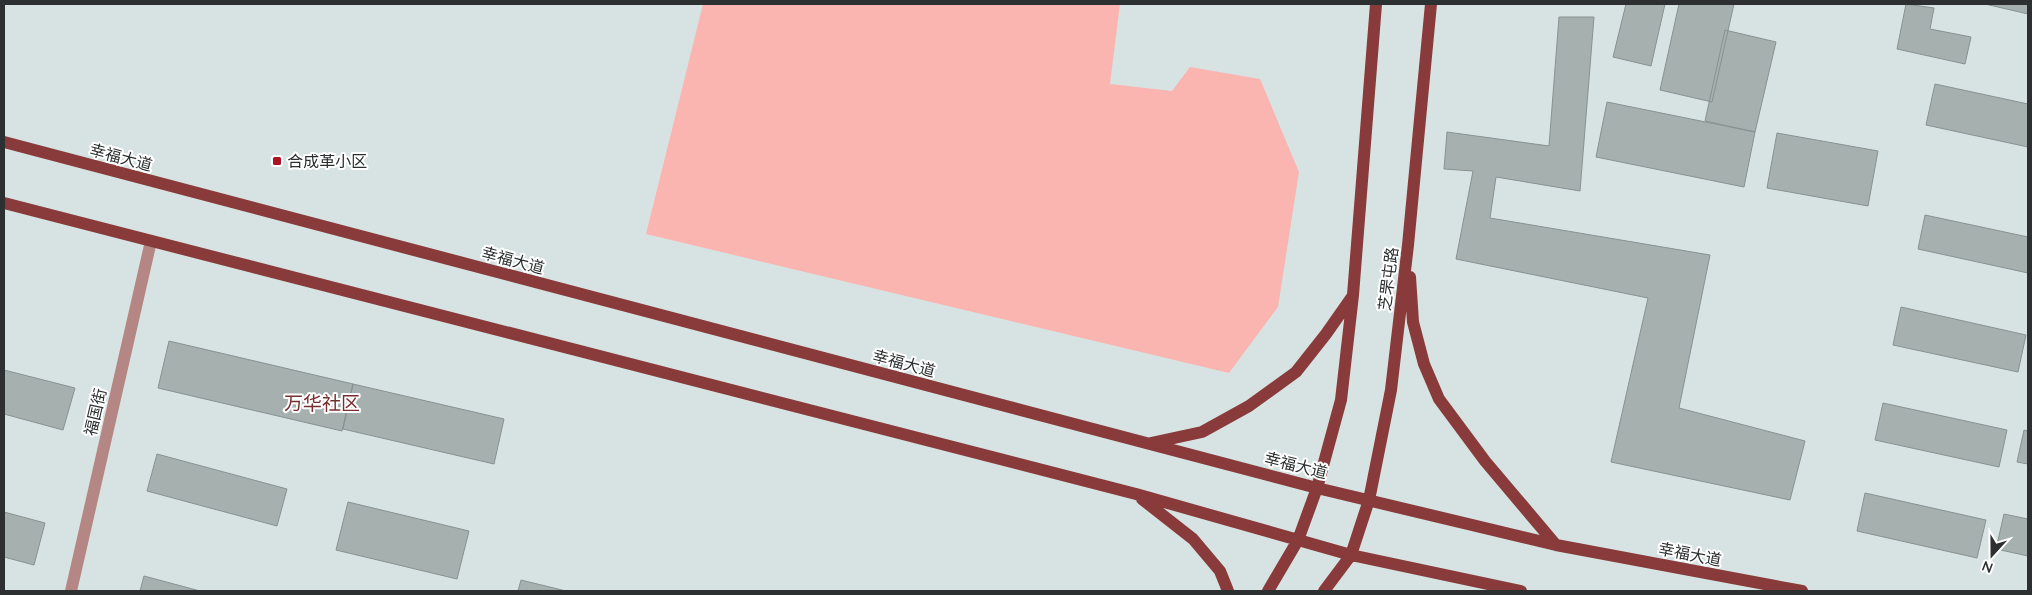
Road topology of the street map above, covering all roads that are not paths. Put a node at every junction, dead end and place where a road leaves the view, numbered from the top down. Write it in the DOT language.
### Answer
graph roads {
  1 [pos="1376,4"];
  2 [pos="1430,4"];
  3 [pos="4,142"];
  4 [pos="4,203"];
  5 [pos="151,241"];
  6 [pos="1408,245"];
  7 [pos="1353,295"];
  8 [pos="1147,443"];
  9 [pos="1317,488"];
  10 [pos="1136,494"];
  11 [pos="1369,500"];
  12 [pos="1298,540"];
  13 [pos="1556,545"];
  14 [pos="1351,554"];
  15 [pos="71,591"];
  16 [pos="1228,591"];
  17 [pos="1268,591"];
  18 [pos="1324,591"];
  19 [pos="1522,591"];
  20 [pos="1802,591"];
  1 -- 7 [label="main road, 芝罘屯路"];
  2 -- 6 [label="main road, 芝罘屯路"];
  3 -- 8 [label="main road, 幸福大道"];
  4 -- 5 [label="main road"];
  5 -- 10 [label="main road"];
  5 -- 15 [label="street, 福国街"];
  6 -- 11 [label="main road, 芝罘屯路"];
  6 -- 13 [label="main road"];
  7 -- 8 [label="main road"];
  7 -- 9 [label="main road, 芝罘屯路"];
  8 -- 9 [label="main road, 幸福大道"];
  9 -- 11 [label="main road, 幸福大道"];
  9 -- 12 [label="main road, 芝罘屯路"];
  10 -- 12 [label="main road"];
  10 -- 16 [label="main road"];
  11 -- 13 [label="main road, 幸福大道"];
  11 -- 14 [label="main road, 芝罘屯路"];
  12 -- 14 [label="main road"];
  12 -- 17 [label="main road, 芝罘屯路"];
  13 -- 20 [label="main road, 幸福大道"];
  14 -- 18 [label="main road, 芝罘屯路"];
  14 -- 19 [label="main road"];
}
